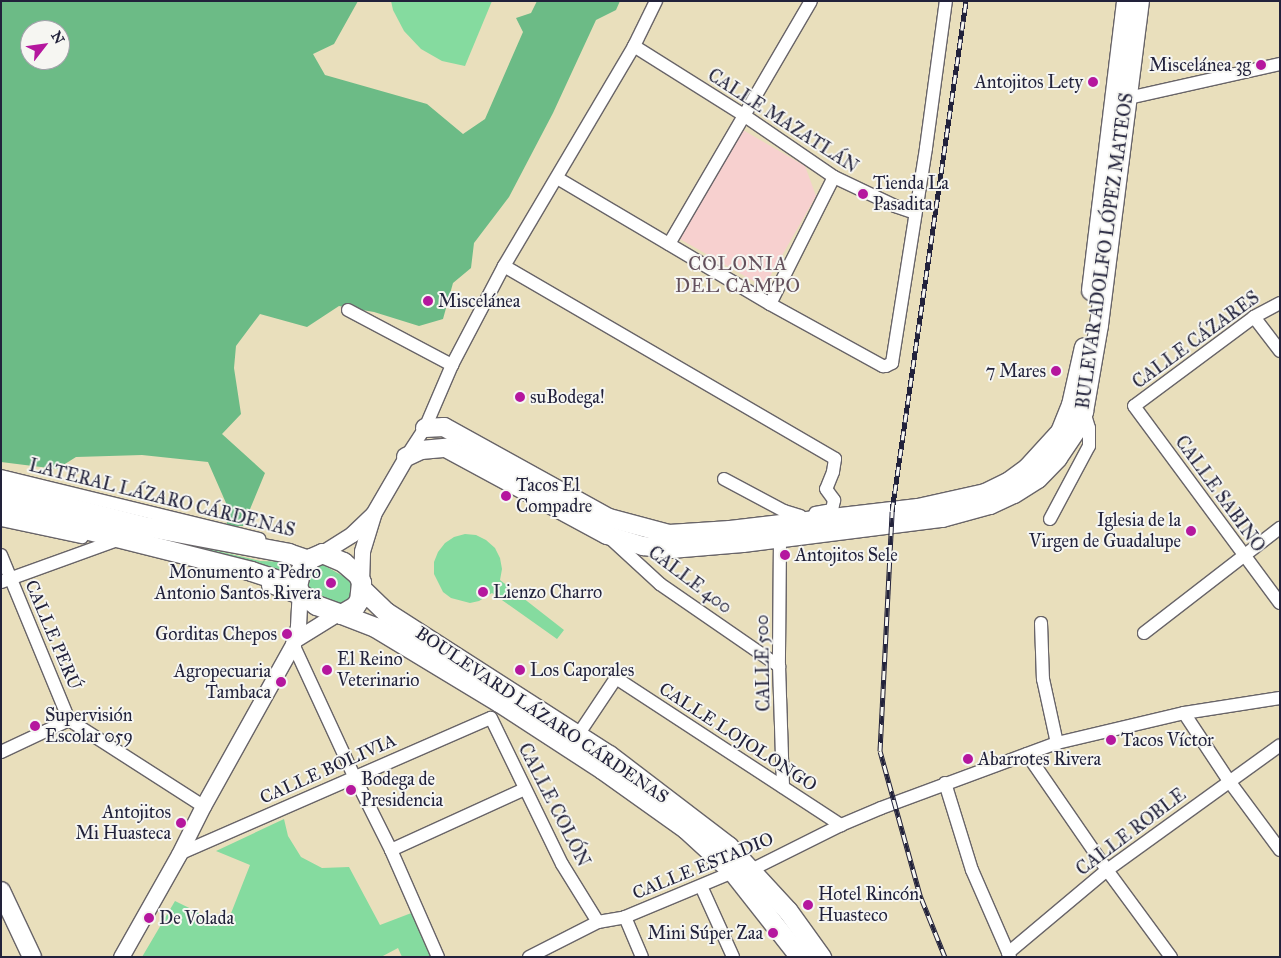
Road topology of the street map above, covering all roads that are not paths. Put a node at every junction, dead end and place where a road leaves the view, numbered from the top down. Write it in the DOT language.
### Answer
graph roads {
  1 [pos="810,1"];
  2 [pos="946,1"];
  3 [pos="1126,1"];
  4 [pos="1140,1"];
  5 [pos="652,5"];
  6 [pos="634,46"];
  7 [pos="1280,64"];
  8 [pos="1120,97"];
  9 [pos="742,114"];
  10 [pos="834,177"];
  11 [pos="557,178"];
  12 [pos="915,213"];
  13 [pos="669,244"];
  14 [pos="504,266"];
  15 [pos="1280,302"];
  16 [pos="770,304"];
  17 [pos="348,310"];
  18 [pos="1254,317"];
  19 [pos="1280,351"];
  20 [pos="452,365"];
  21 [pos="1134,406"];
  22 [pos="1084,412"];
  23 [pos="425,428"];
  24 [pos="406,457"];
  25 [pos="1,476"];
  26 [pos="724,479"];
  27 [pos="1,490"];
  28 [pos="1,508"];
  29 [pos="373,514"];
  30 [pos="800,518"];
  31 [pos="1050,519"];
  32 [pos="1,520"];
  33 [pos="139,524"];
  34 [pos="1280,528"];
  35 [pos="606,535"];
  36 [pos="780,539"];
  37 [pos="120,542"];
  38 [pos="1,555"];
  39 [pos="315,556"];
  40 [pos="1243,556"];
  41 [pos="6,580"];
  42 [pos="361,585"];
  43 [pos="299,592"];
  44 [pos="1280,603"];
  45 [pos="340,614"];
  46 [pos="1041,623"];
  47 [pos="1144,633"];
  48 [pos="295,641"];
  49 [pos="779,666"];
  50 [pos="1280,698"];
  51 [pos="495,710"];
  52 [pos="1184,713"];
  53 [pos="70,720"];
  54 [pos="578,736"];
  55 [pos="1057,743"];
  56 [pos="1280,745"];
  57 [pos="1,752"];
  58 [pos="1027,754"];
  59 [pos="354,776"];
  60 [pos="1229,781"];
  61 [pos="945,783"];
  62 [pos="783,787"];
  63 [pos="525,789"];
  64 [pos="203,806"];
  65 [pos="841,825"];
  66 [pos="392,850"];
  67 [pos="1280,850"];
  68 [pos="179,854"];
  69 [pos="751,870"];
  70 [pos="1107,870"];
  71 [pos="732,872"];
  72 [pos="700,886"];
  73 [pos="1,891"];
  74 [pos="625,917"];
  75 [pos="598,922"];
  76 [pos="546,953"];
  77 [pos="1009,955"];
  78 [pos="32,957"];
  79 [pos="121,957"];
  80 [pos="438,957"];
  81 [pos="529,957"];
  82 [pos="642,957"];
  83 [pos="733,957"];
  84 [pos="800,957"];
  85 [pos="821,957"];
  86 [pos="1171,957"];
  1 -- 9 [label="street"];
  2 -- 12 [label="street"];
  3 -- 8 [label="main road, BULEVAR ADOLFO LÓPEZ MATEOS"];
  4 -- 8 [label="main road, BULEVAR ADOLFO LÓPEZ MATEOS"];
  5 -- 6 [label="street"];
  6 -- 9 [label="street, CALLE MAZATLÁN"];
  6 -- 11 [label="street"];
  7 -- 8 [label="street"];
  8 -- 22 [label="main road, BULEVAR ADOLFO LÓPEZ MATEOS"];
  8 -- 30 [label="main road, BULEVAR ADOLFO LÓPEZ MATEOS"];
  9 -- 10 [label="street, CALLE MAZATLÁN"];
  9 -- 13 [label="street"];
  10 -- 12 [label="street, CALLE MAZATLÁN"];
  10 -- 16 [label="street"];
  11 -- 13 [label="street"];
  11 -- 14 [label="street"];
  12 -- 16 [label="street"];
  13 -- 16 [label="street"];
  14 -- 20 [label="street"];
  14 -- 30 [label="street"];
  15 -- 18 [label="street, CALLE CÁZARES"];
  17 -- 20 [label="street"];
  18 -- 19 [label="street"];
  18 -- 21 [label="street, CALLE CÁZARES"];
  20 -- 23 [label="street"];
  21 -- 40 [label="street, CALLE SABINO"];
  22 -- 31 [label="street"];
  22 -- 36 [label="main road, BULEVAR ADOLFO LÓPEZ MATEOS"];
  23 -- 24 [label="street"];
  23 -- 30 [label="main road, BULEVAR ADOLFO LÓPEZ MATEOS"];
  24 -- 29 [label="street"];
  24 -- 35 [label="main road, BULEVAR ADOLFO LÓPEZ MATEOS"];
  25 -- 39 [label="street, LATERAL LÁZARO CÁRDENAS"];
  26 -- 30 [label="street"];
  27 -- 33 [label="main road"];
  28 -- 37 [label="main road"];
  29 -- 39 [label="street"];
  29 -- 42 [label="street"];
  32 -- 37 [label="street"];
  33 -- 37 [label="main road"];
  33 -- 39 [label="main road"];
  34 -- 40 [label="street"];
  35 -- 36 [label="main road, BULEVAR ADOLFO LÓPEZ MATEOS"];
  35 -- 49 [label="street, CALLE 400"];
  36 -- 49 [label="street, CALLE 500"];
  37 -- 41 [label="street"];
  37 -- 43 [label="main road"];
  38 -- 41 [label="street, CALLE PERÚ"];
  39 -- 42 [label="main road"];
  39 -- 43 [label="main road"];
  40 -- 44 [label="street, CALLE SABINO"];
  40 -- 47 [label="street"];
  41 -- 53 [label="street, CALLE PERÚ"];
  42 -- 45 [label="main road"];
  42 -- 54 [label="main road, BOULEVARD LÁZARO CÁRDENAS"];
  43 -- 45 [label="main road"];
  43 -- 48 [label="street"];
  45 -- 48 [label="street"];
  45 -- 51 [label="main road, BOULEVARD LÁZARO CÁRDENAS"];
  46 -- 55 [label="street"];
  48 -- 59 [label="street"];
  48 -- 64 [label="street"];
  49 -- 62 [label="street, CALLE 500"];
  50 -- 52 [label="street, CALLE ESTADIO"];
  51 -- 59 [label="street, CALLE BOLIVIA"];
  51 -- 63 [label="street, CALLE COLÓN"];
  51 -- 71 [label="main road, BOULEVARD LÁZARO CÁRDENAS"];
  52 -- 55 [label="street, CALLE ESTADIO"];
  52 -- 60 [label="street"];
  53 -- 57 [label="street"];
  53 -- 64 [label="street"];
  54 -- 62 [label="street, CALLE LOJOLONGO"];
  54 -- 69 [label="main road, BOULEVARD LÁZARO CÁRDENAS"];
  55 -- 58 [label="street, CALLE ESTADIO"];
  56 -- 60 [label="street, CALLE ROBLE"];
  58 -- 61 [label="street, CALLE ESTADIO"];
  58 -- 70 [label="street"];
  59 -- 66 [label="street"];
  59 -- 68 [label="street, CALLE BOLIVIA"];
  60 -- 67 [label="street"];
  60 -- 70 [label="street, CALLE ROBLE"];
  61 -- 65 [label="street, CALLE ESTADIO"];
  61 -- 77 [label="street"];
  62 -- 65 [label="street, CALLE LOJOLONGO"];
  63 -- 66 [label="street"];
  63 -- 75 [label="street, CALLE COLÓN"];
  64 -- 68 [label="street"];
  65 -- 69 [label="street, CALLE ESTADIO"];
  66 -- 80 [label="street"];
  68 -- 79 [label="street"];
  69 -- 71 [label="street, CALLE ESTADIO"];
  69 -- 85 [label="main road, BOULEVARD LÁZARO CÁRDENAS"];
  70 -- 77 [label="street, CALLE ROBLE"];
  70 -- 86 [label="street"];
  71 -- 72 [label="street, CALLE ESTADIO"];
  71 -- 84 [label="main road, BOULEVARD LÁZARO CÁRDENAS"];
  72 -- 74 [label="street, CALLE ESTADIO"];
  72 -- 83 [label="street"];
  73 -- 78 [label="main road"];
  74 -- 75 [label="street, CALLE ESTADIO"];
  74 -- 82 [label="street"];
  75 -- 76 [label="street, CALLE ESTADIO"];
  76 -- 81 [label="street, CALLE ESTADIO"];
}
